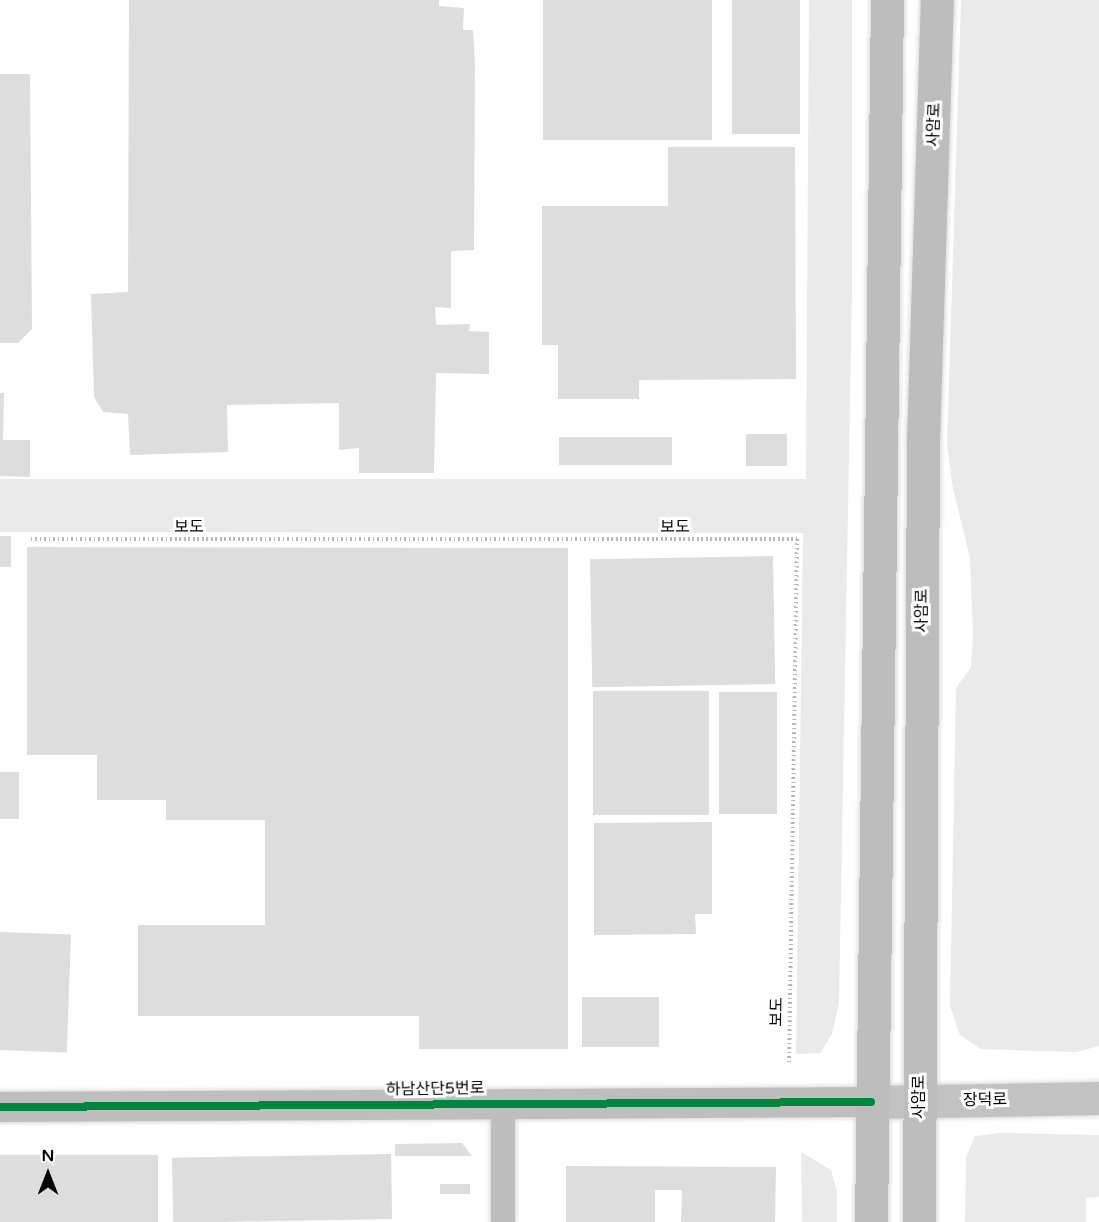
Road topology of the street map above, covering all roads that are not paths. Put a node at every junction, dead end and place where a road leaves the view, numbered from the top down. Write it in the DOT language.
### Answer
graph roads {
  1 [pos="887,0"];
  2 [pos="937,0"];
  3 [pos="1099,1098"];
  4 [pos="919,1100"];
  5 [pos="503,1102"];
  6 [pos="871,1102"];
  7 [pos="0,1107"];
  8 [pos="503,1222"];
  9 [pos="871,1222"];
  10 [pos="920,1222"];
  1 -- 6 [label="main road"];
  2 -- 4 [label="main road, 사암로"];
  3 -- 4 [label="main road, 장덕로"];
  4 -- 6 [label="main road, 장덕로"];
  4 -- 10 [label="main road, 사암로"];
  5 -- 6 [label="street, 하남산단5번로"];
  5 -- 7 [label="street, 하남산단5번로"];
  5 -- 8 [label="street"];
  6 -- 9 [label="main road"];
}
